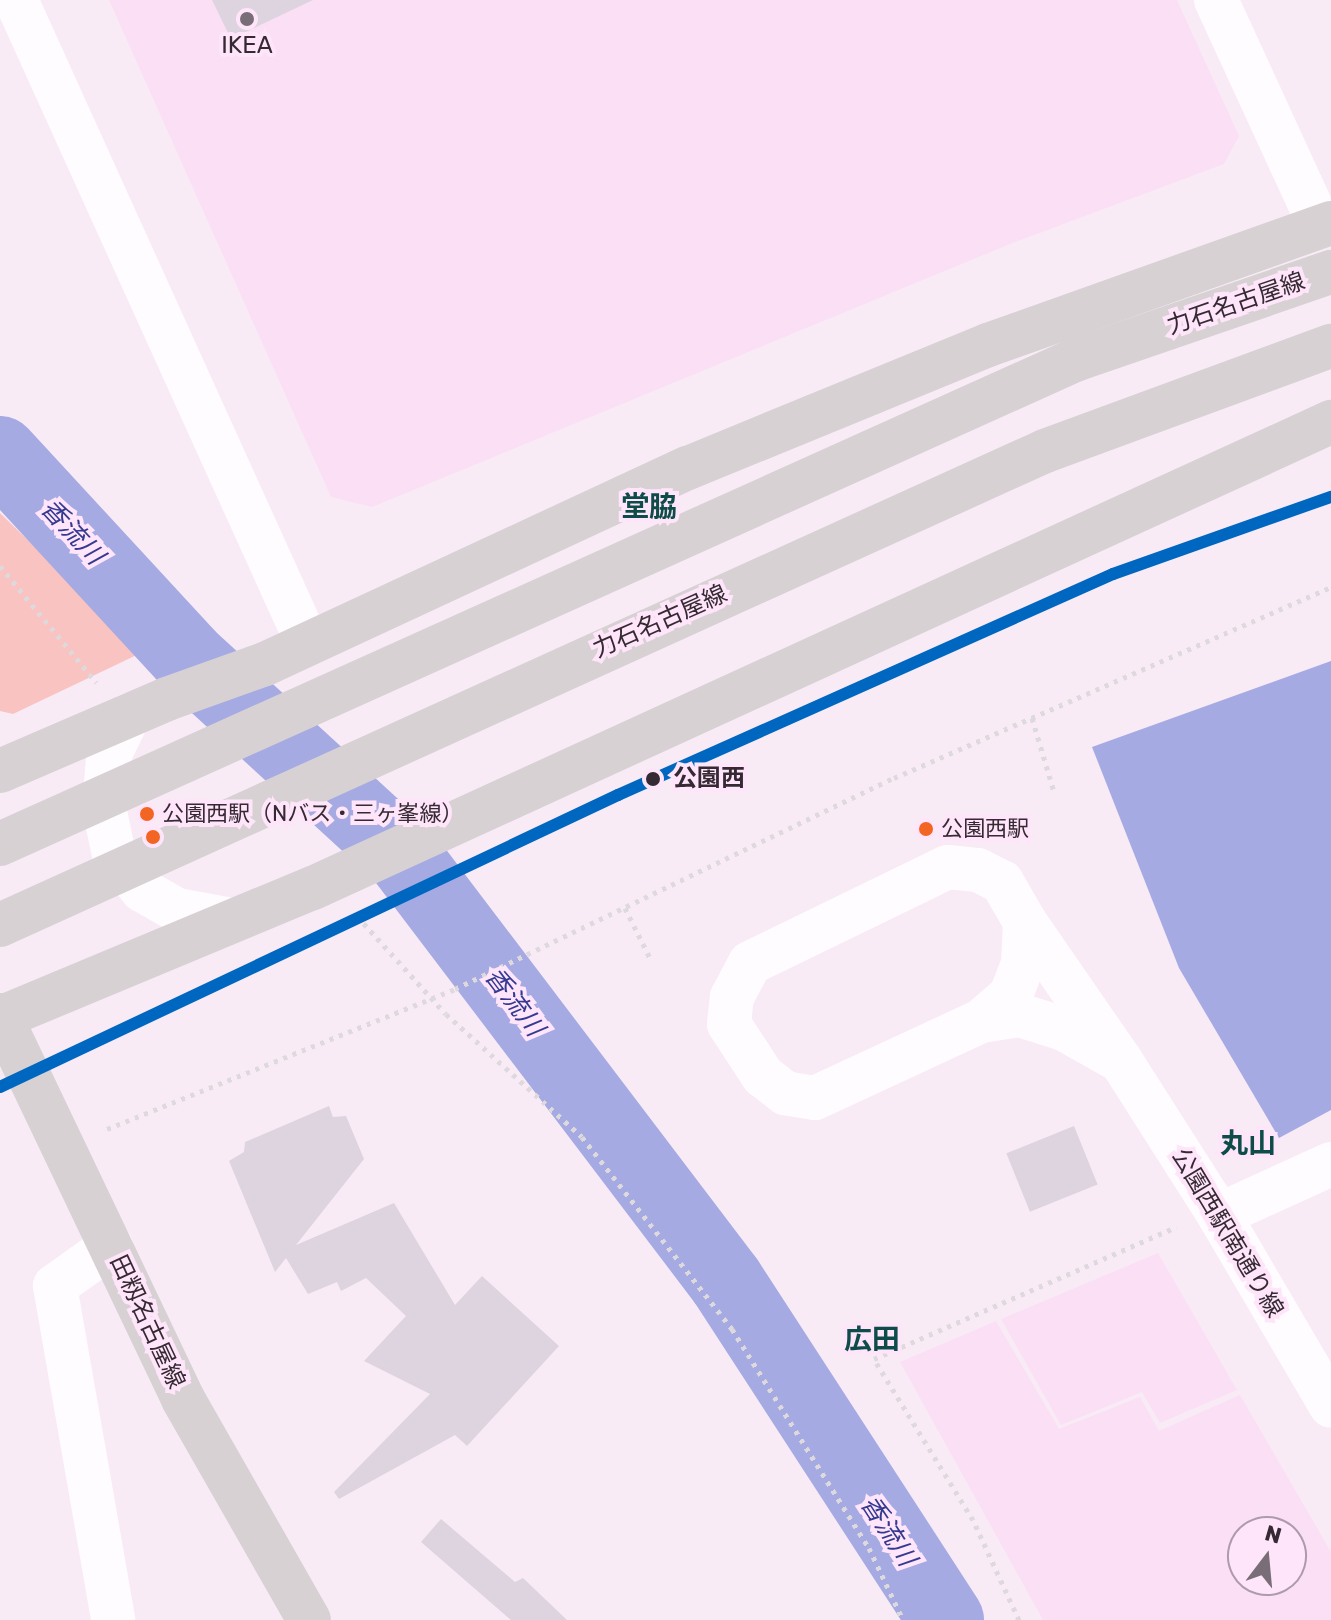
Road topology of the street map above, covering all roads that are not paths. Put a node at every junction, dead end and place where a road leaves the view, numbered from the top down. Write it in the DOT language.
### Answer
graph roads {
  1 [pos="16,0"];
  2 [pos="1216,0"];
  3 [pos="1326,225"];
  4 [pos="1331,272"];
  5 [pos="1331,346"];
  6 [pos="1331,422"];
  7 [pos="307,642"];
  8 [pos="133,701"];
  9 [pos="0,771"];
  10 [pos="0,844"];
  11 [pos="227,919"];
  12 [pos="1025,922"];
  13 [pos="0,925"];
  14 [pos="0,1017"];
  15 [pos="981,1021"];
  16 [pos="1121,1061"];
  17 [pos="1331,1164"];
  18 [pos="1202,1219"];
  19 [pos="111,1246"];
  20 [pos="1331,1406"];
  21 [pos="113,1620"];
  22 [pos="309,1620"];
  1 -- 7 [label="street"];
  2 -- 3 [label="street"];
  3 -- 7 [label="main road"];
  4 -- 10 [label="main road, 力石名古屋線"];
  5 -- 13 [label="main road, 力石名古屋線"];
  6 -- 11 [label="main road"];
  7 -- 8 [label="main road"];
  8 -- 9 [label="main road"];
  8 -- 11 [label="street"];
  11 -- 14 [label="main road"];
  12 -- 15 [label="street"];
  12 -- 15 [label="street, 公園西駅南通り線"];
  12 -- 16 [label="street, 公園西駅南通り線"];
  14 -- 19 [label="main road, 田籾名古屋線"];
  15 -- 16 [label="street"];
  16 -- 18 [label="street, 公園西駅南通り線"];
  17 -- 18 [label="street"];
  18 -- 20 [label="street, 公園西駅南通り線"];
  19 -- 21 [label="street"];
  19 -- 22 [label="main road, 田籾名古屋線"];
}
